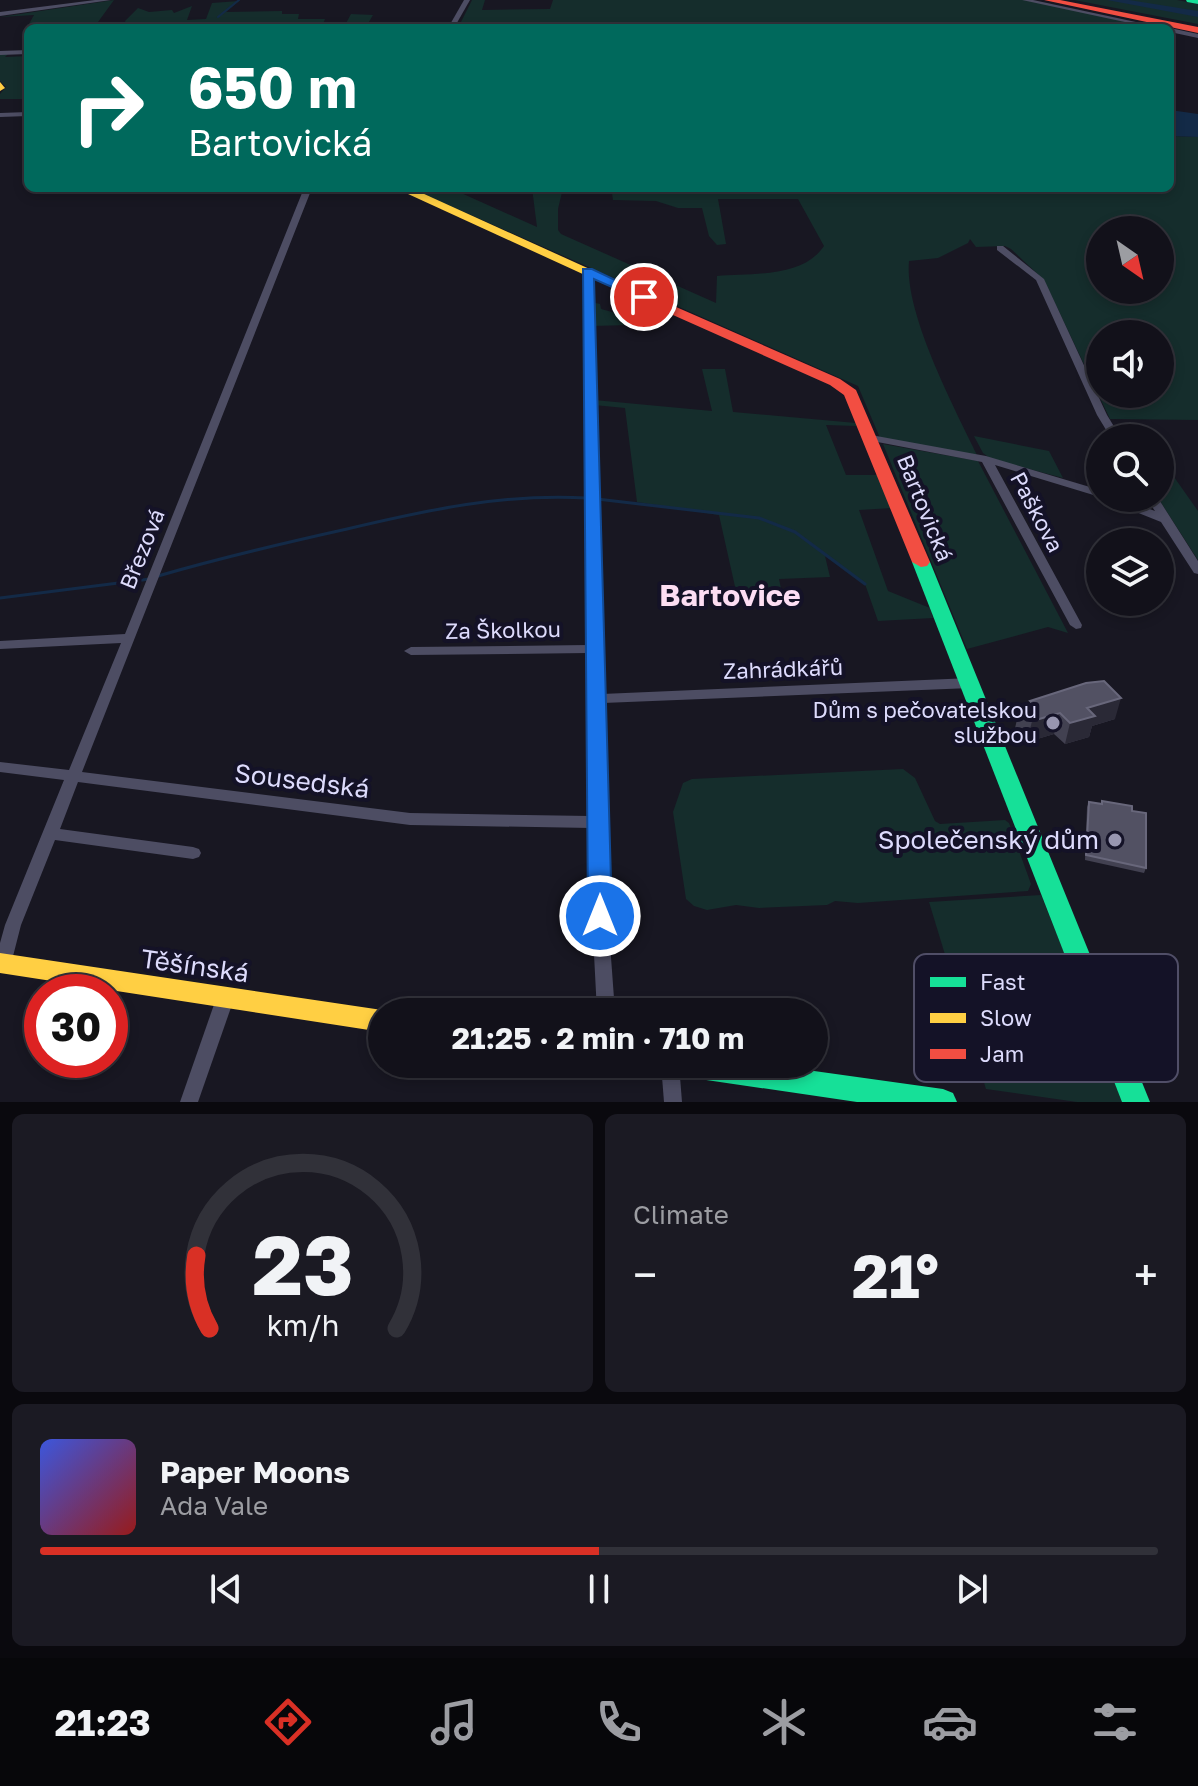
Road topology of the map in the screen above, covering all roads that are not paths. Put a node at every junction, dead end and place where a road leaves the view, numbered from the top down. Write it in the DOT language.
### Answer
graph roads {
  1 [pos="108,0"];
  2 [pos="467,0"];
  3 [pos="1025,0"];
  4 [pos="1048,0"];
  5 [pos="1066,0"];
  6 [pos="1190,0"];
  7 [pos="1198,2"];
  8 [pos="0,14"];
  9 [pos="453,24"];
  10 [pos="1142,24"];
  11 [pos="1164,24"];
  12 [pos="1168,24"];
  13 [pos="1174,25"];
  14 [pos="1174,26"];
  15 [pos="1174,30"];
  16 [pos="1198,31"];
  17 [pos="24,52"];
  18 [pos="0,53"];
  19 [pos="24,114"];
  20 [pos="0,115"];
  21 [pos="306,192"];
  22 [pos="410,192"];
  23 [pos="1000,248"];
  24 [pos="587,271"];
  25 [pos="1108,424"];
  26 [pos="871,438"];
  27 [pos="986,459"];
  28 [pos="1086,490"];
  29 [pos="1147,512"];
  30 [pos="1161,512"];
  31 [pos="1165,519"];
  32 [pos="1198,570"];
  33 [pos="1076,625"];
  34 [pos="129,638"];
  35 [pos="0,645"];
  36 [pos="596,649"];
  37 [pos="411,651"];
  38 [pos="971,683"];
  39 [pos="597,699"];
  40 [pos="0,767"];
  41 [pos="74,778"];
  42 [pos="599,822"];
  43 [pos="51,834"];
  44 [pos="193,853"];
  45 [pos="13,925"];
  46 [pos="0,942"];
  47 [pos="1078,954"];
  48 [pos="2,964"];
  49 [pos="226,996"];
  50 [pos="605,998"];
  51 [pos="368,1019"];
  52 [pos="671,1078"];
  53 [pos="776,1078"];
  54 [pos="1128,1082"];
  55 [pos="189,1102"];
  56 [pos="673,1102"];
  57 [pos="943,1102"];
  58 [pos="1136,1102"];
  1 -- 8 [label="street"];
  2 -- 9 [label="street"];
  3 -- 10 [label="street"];
  4 -- 11 [label="main road"];
  5 -- 12 [label="main road"];
  6 -- 7 [label="main road"];
  13 -- 16 [label="main road"];
  14 -- 16 [label="main road"];
  15 -- 16 [label="street"];
  17 -- 18 [label="street"];
  19 -- 20 [label="street"];
  21 -- 34 [label="street, Březová"];
  22 -- 24 [label="main road, Bartovická"];
  23 -- 25 [label="street"];
  24 -- 26 [label="main road, Bartovická"];
  24 -- 36 [label="street"];
  26 -- 27 [label="street, Paškova"];
  26 -- 38 [label="main road, Bartovická"];
  27 -- 28 [label="street, Paškova"];
  27 -- 33 [label="street, Paškova"];
  29 -- 31 [label="street"];
  30 -- 31 [label="street"];
  31 -- 32 [label="street"];
  34 -- 35 [label="street"];
  34 -- 41 [label="street, Březová"];
  36 -- 37 [label="street, Za Školkou"];
  36 -- 39 [label="street"];
  38 -- 39 [label="street, Zahrádkářů"];
  38 -- 47 [label="main road, Bartovická"];
  39 -- 42 [label="street"];
  40 -- 41 [label="street, Sousedská"];
  41 -- 42 [label="street, Sousedská"];
  41 -- 43 [label="street, Březová"];
  42 -- 50 [label="street"];
  43 -- 44 [label="street"];
  43 -- 45 [label="street, Březová"];
  45 -- 46 [label="street, Březová"];
  45 -- 48 [label="street, Březová"];
  48 -- 49 [label="main road, Těšínská"];
  49 -- 51 [label="main road, Těšínská"];
  49 -- 55 [label="street"];
  52 -- 56 [label="street"];
  53 -- 57 [label="main road"];
  54 -- 58 [label="main road, Bartovická"];
}
